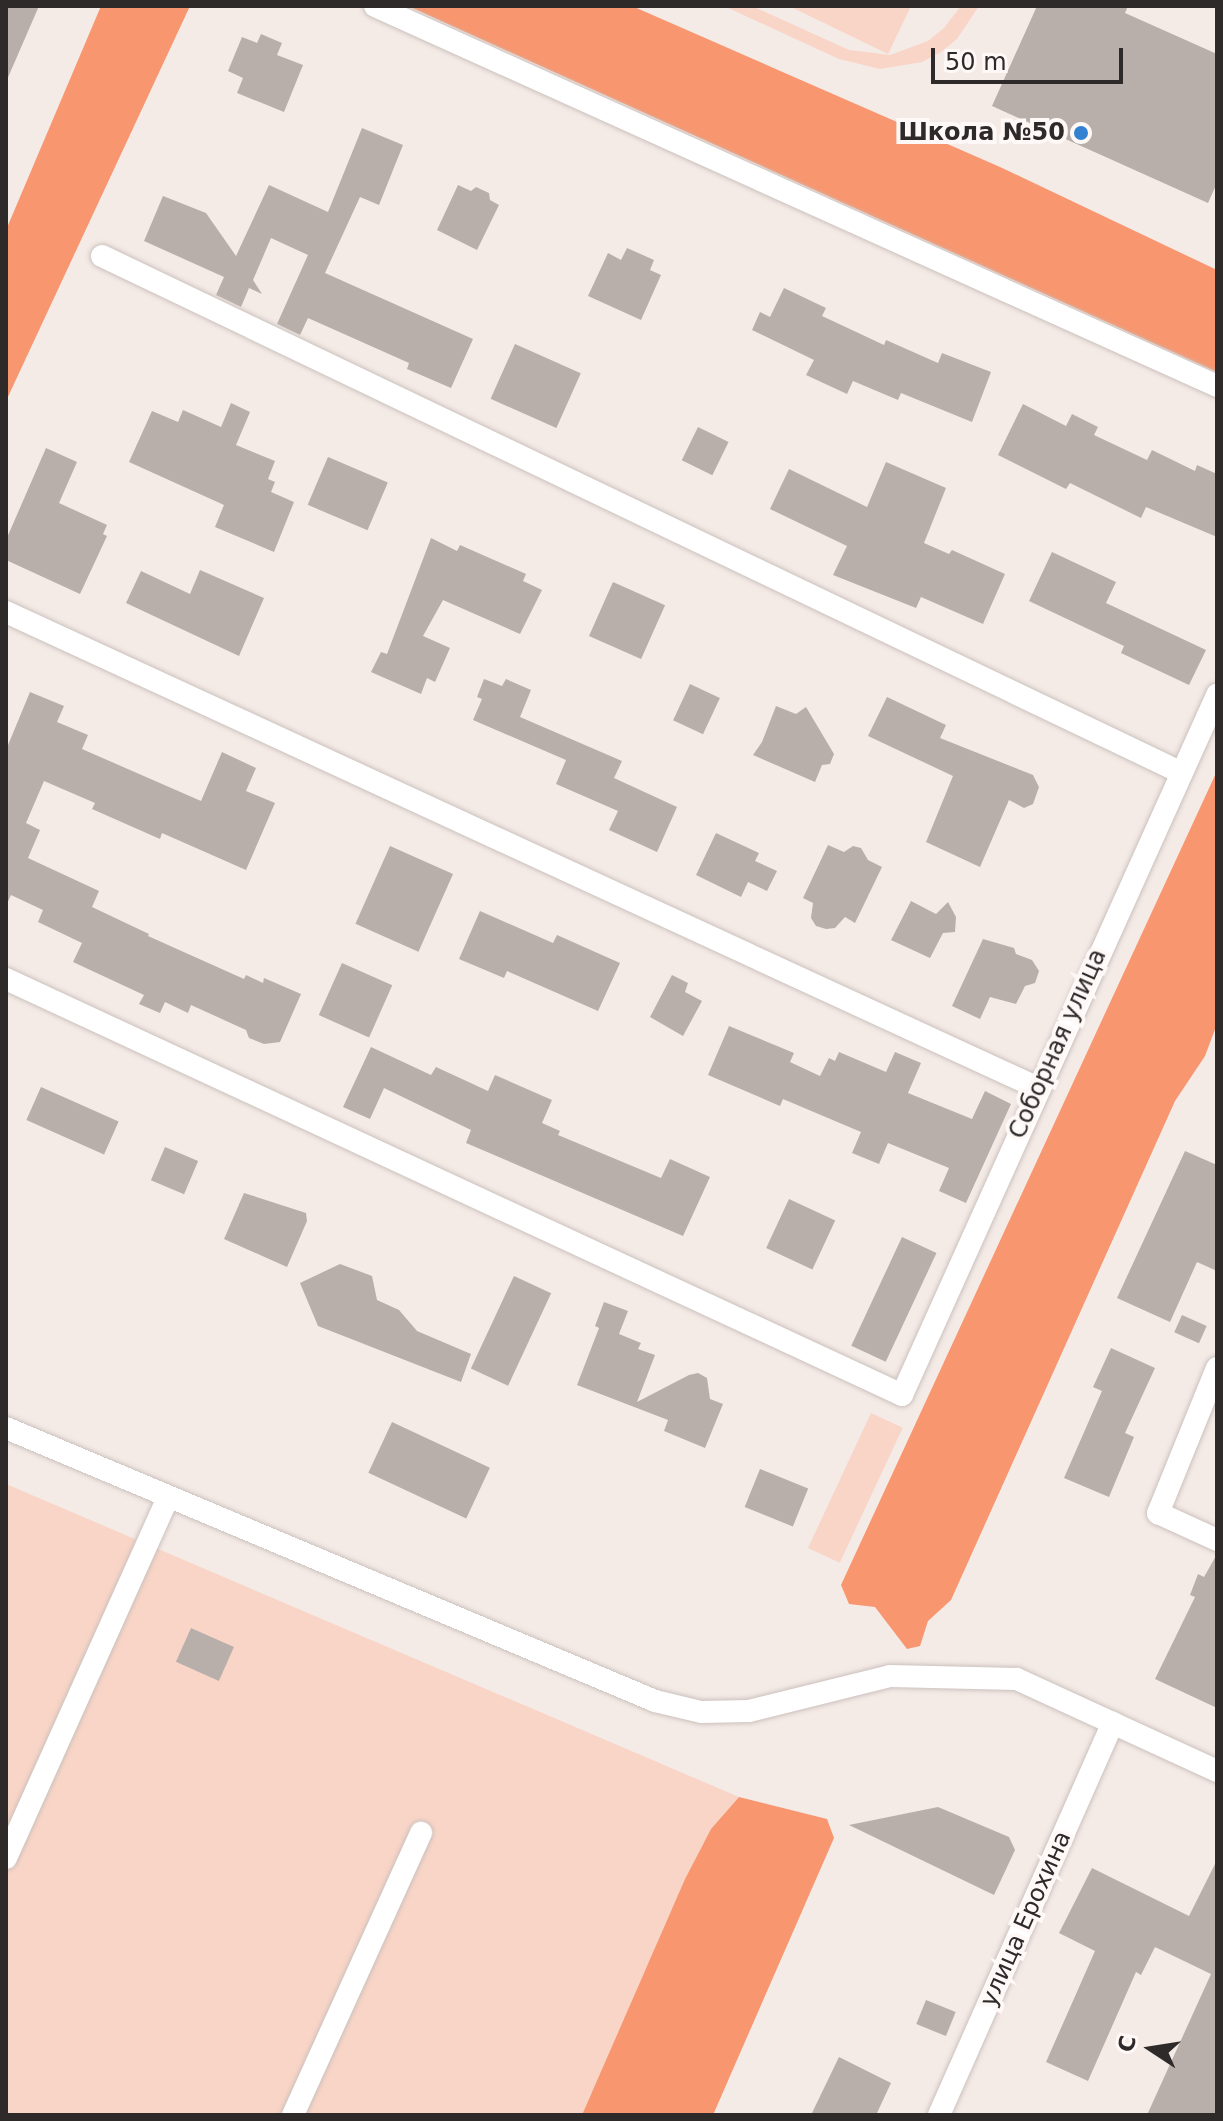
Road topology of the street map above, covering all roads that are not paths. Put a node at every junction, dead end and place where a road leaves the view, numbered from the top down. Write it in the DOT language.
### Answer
graph roads {
  1 [pos="375,6"];
  2 [pos="102,256"];
  3 [pos="1217,386"];
  4 [pos="6,612"];
  5 [pos="1217,695"];
  6 [pos="1182,773"];
  7 [pos="6,979"];
  8 [pos="1038,1088"];
  9 [pos="1217,1368"];
  10 [pos="6,1428"];
  11 [pos="168,1497"];
  12 [pos="1217,1540"];
  13 [pos="1113,1723"];
  14 [pos="1217,1771"];
  15 [pos="13,1822"];
  16 [pos="421,1833"];
  17 [pos="6,1858"];
  18 [pos="293,2115"];
  19 [pos="939,2115"];
  1 -- 3 [label="street"];
  2 -- 6 [label="street"];
  4 -- 8 [label="street"];
  5 -- 6 [label="street, Соборная улица"];
  6 -- 8 [label="street, Соборная улица"];
  7 -- 8 [label="street, Соборная улица"];
  9 -- 12 [label="street"];
  10 -- 11 [label="street"];
  11 -- 13 [label="street"];
  11 -- 15 [label="street"];
  13 -- 14 [label="street"];
  13 -- 19 [label="street, улица Ерохина"];
  15 -- 17 [label="street"];
  16 -- 18 [label="street"];
}
